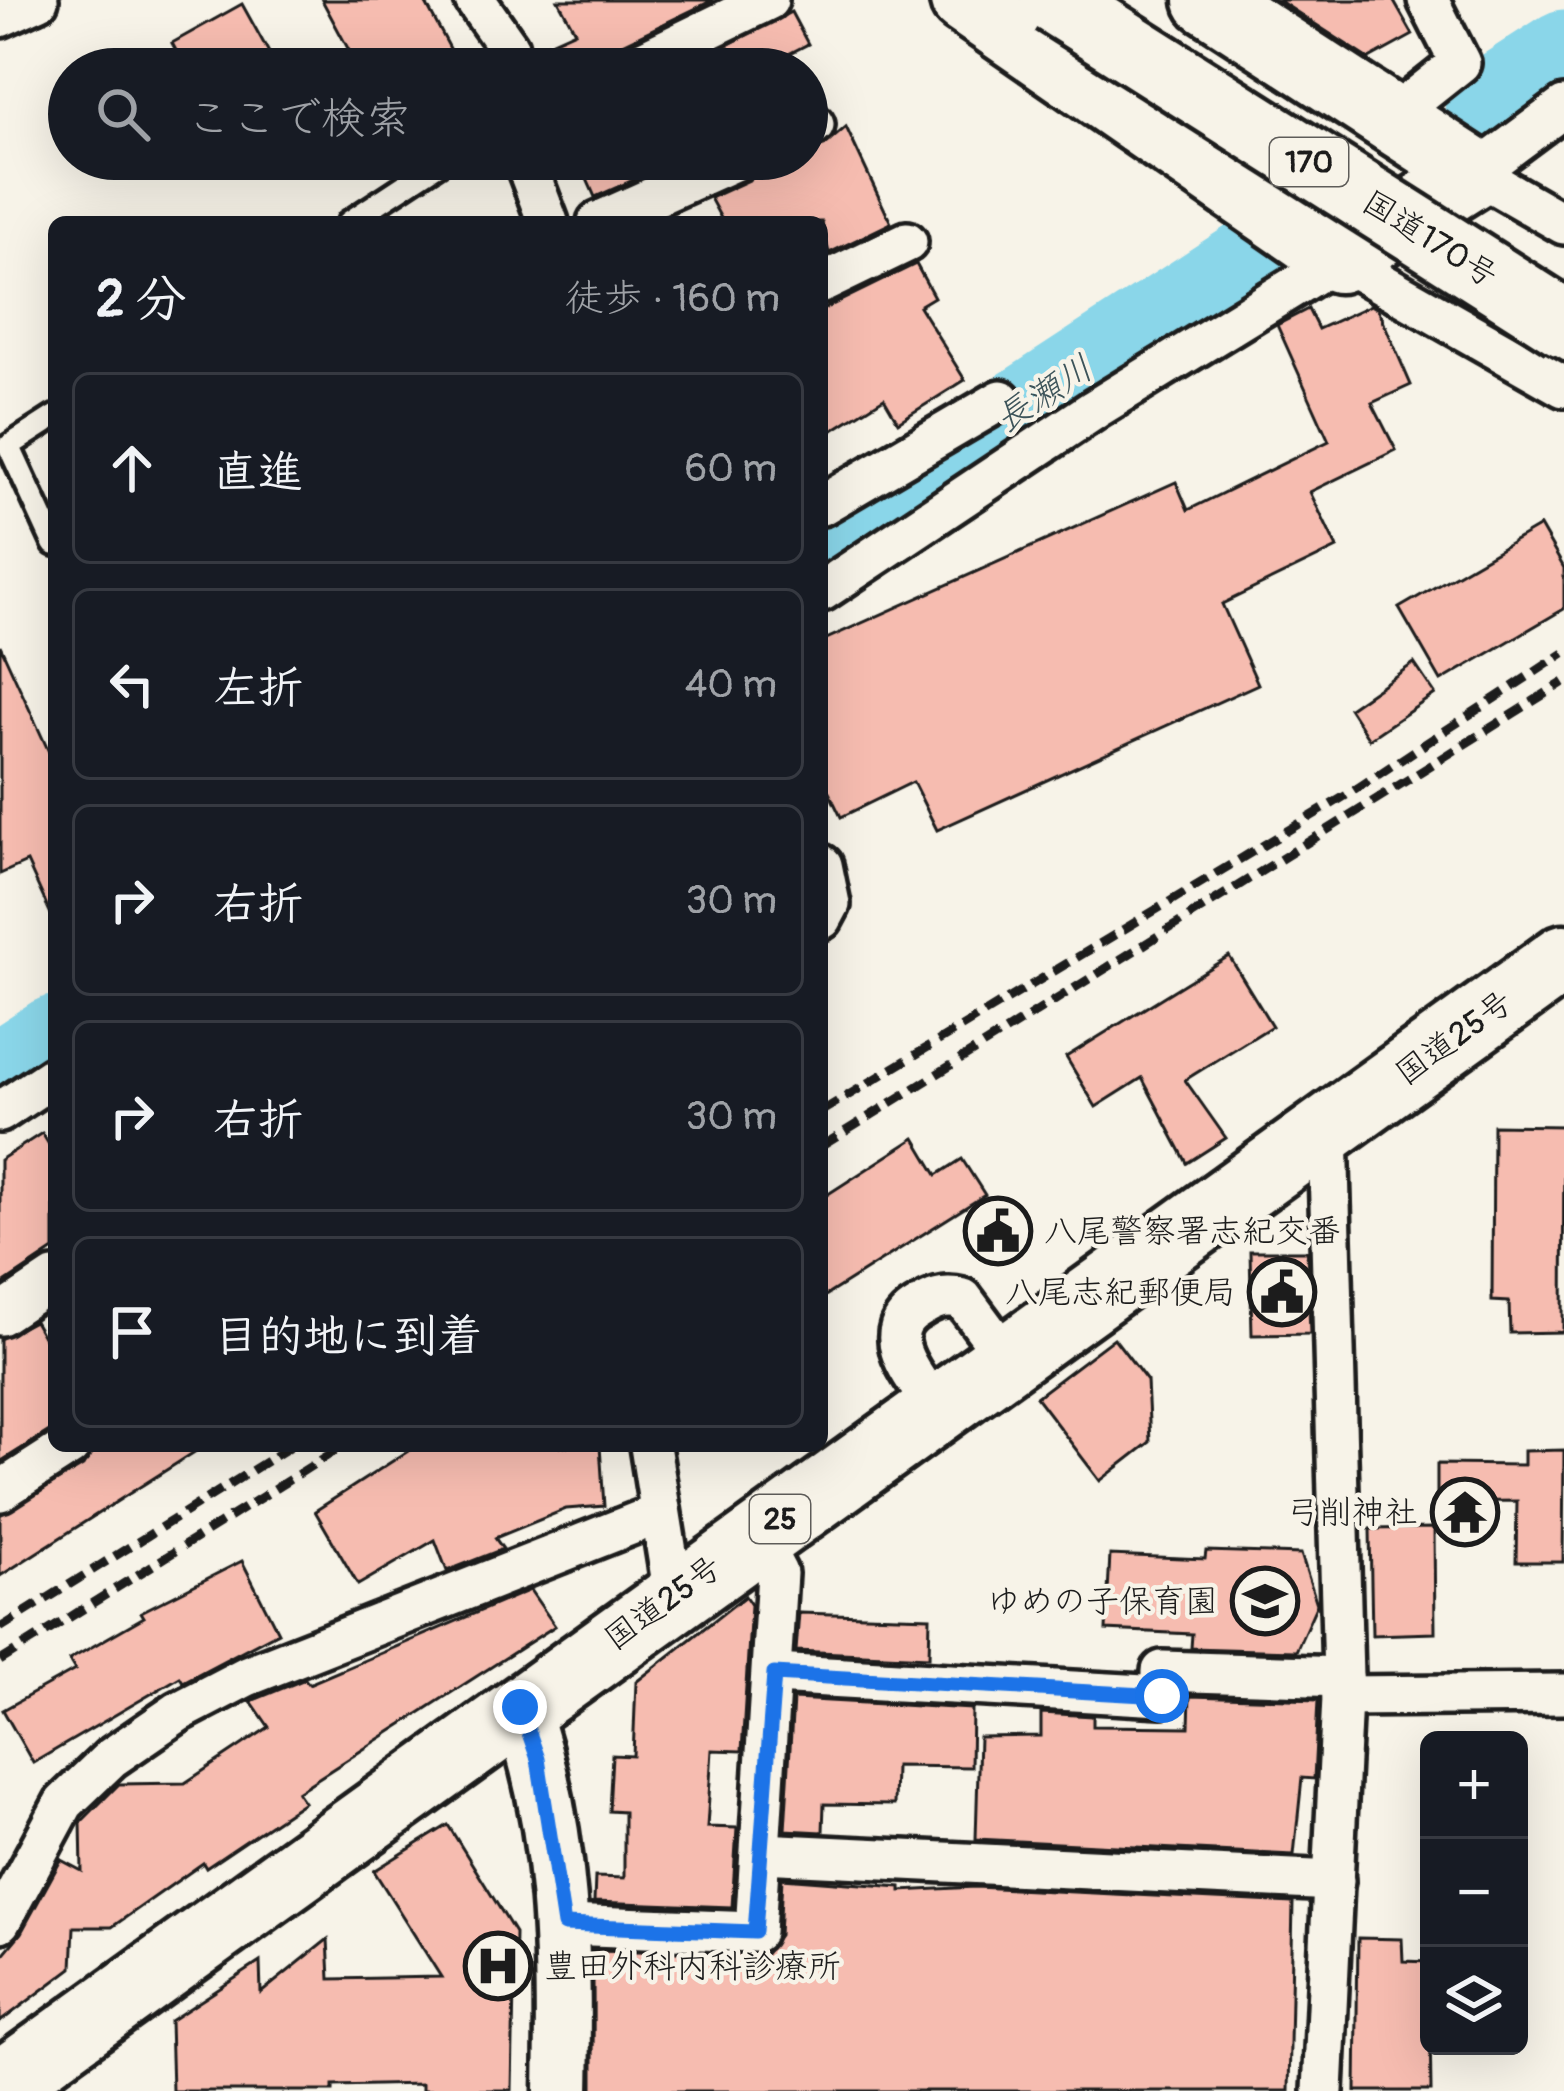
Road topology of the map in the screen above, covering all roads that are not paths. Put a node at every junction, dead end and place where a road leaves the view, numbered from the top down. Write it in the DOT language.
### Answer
graph roads {
  1 [pos="38,0"];
  2 [pos="475,0"];
  3 [pos="768,0"];
  4 [pos="964,0"];
  5 [pos="1054,0"];
  6 [pos="1131,0"];
  7 [pos="1208,0"];
  8 [pos="1428,0"];
  9 [pos="0,17"];
  10 [pos="508,48"];
  11 [pos="669,48"];
  12 [pos="1564,107"];
  13 [pos="1390,118"];
  14 [pos="1475,173"];
  15 [pos="413,180"];
  16 [pos="532,180"];
  17 [pos="691,180"];
  18 [pos="358,216"];
  19 [pos="546,216"];
  20 [pos="611,216"];
  21 [pos="1564,224"];
  22 [pos="907,242"];
  23 [pos="1339,259"];
  24 [pos="1564,272"];
  25 [pos="828,281"];
  26 [pos="1564,323"];
  27 [pos="1564,387"];
  28 [pos="1001,400"];
  29 [pos="48,421"];
  30 [pos="828,501"];
  31 [pos="48,531"];
  32 [pos="828,587"];
  33 [pos="1564,958"];
  34 [pos="48,1080"];
  35 [pos="0,1112"];
  36 [pos="1328,1129"];
  37 [pos="48,1283"];
  38 [pos="0,1315"];
  39 [pos="1006,1357"];
  40 [pos="937,1410"];
  41 [pos="61,1452"];
  42 [pos="651,1452"];
  43 [pos="0,1491"];
  44 [pos="658,1514"];
  45 [pos="757,1535"];
  46 [pos="674,1596"];
  47 [pos="774,1674"];
  48 [pos="1342,1687"];
  49 [pos="1564,1694"];
  50 [pos="520,1707"];
  51 [pos="761,1853"];
  52 [pos="1334,1882"];
  53 [pos="0,1922"];
  54 [pos="564,1925"];
  55 [pos="24,2081"];
  56 [pos="562,2091"];
  57 [pos="1323,2091"];
  1 -- 9 [label="street"];
  2 -- 10 [label="street"];
  3 -- 11 [label="street"];
  4 -- 23 [label="highway"];
  5 -- 26 [label="highway, 国道170号 / 170, bridge"];
  6 -- 24 [label="highway, 国道170号 / 170"];
  7 -- 13 [label="highway"];
  8 -- 13 [label="street"];
  12 -- 14 [label="street"];
  13 -- 14 [label="highway"];
  14 -- 21 [label="street"];
  14 -- 23 [label="highway"];
  15 -- 18 [label="lane"];
  16 -- 19 [label="street"];
  17 -- 20 [label="street"];
  22 -- 25 [label="street"];
  23 -- 27 [label="street"];
  23 -- 32 [label="street"];
  28 -- 30 [label="street"];
  29 -- 31 [label="lane"];
  33 -- 36 [label="highway, 国道25号 / 25"];
  34 -- 35 [label="street"];
  36 -- 39 [label="highway, 国道25号 / 25"];
  36 -- 48 [label="street"];
  37 -- 38 [label="street"];
  39 -- 40 [label="highway, 国道25号 / 25"];
  39 -- 40 [label="street"];
  40 -- 45 [label="highway, 国道25号 / 25"];
  41 -- 43 [label="street"];
  42 -- 44 [label="street"];
  44 -- 46 [label="street"];
  44 -- 53 [label="street"];
  45 -- 46 [label="highway, 国道25号 / 25"];
  45 -- 47 [label="street"];
  46 -- 50 [label="highway, 国道25号 / 25"];
  47 -- 48 [label="street"];
  47 -- 51 [label="street"];
  48 -- 49 [label="street"];
  48 -- 52 [label="street"];
  50 -- 54 [label="street"];
  50 -- 55 [label="highway, 国道25号 / 25"];
  51 -- 52 [label="street"];
  51 -- 54 [label="street"];
  52 -- 57 [label="street"];
  54 -- 56 [label="street"];
}
